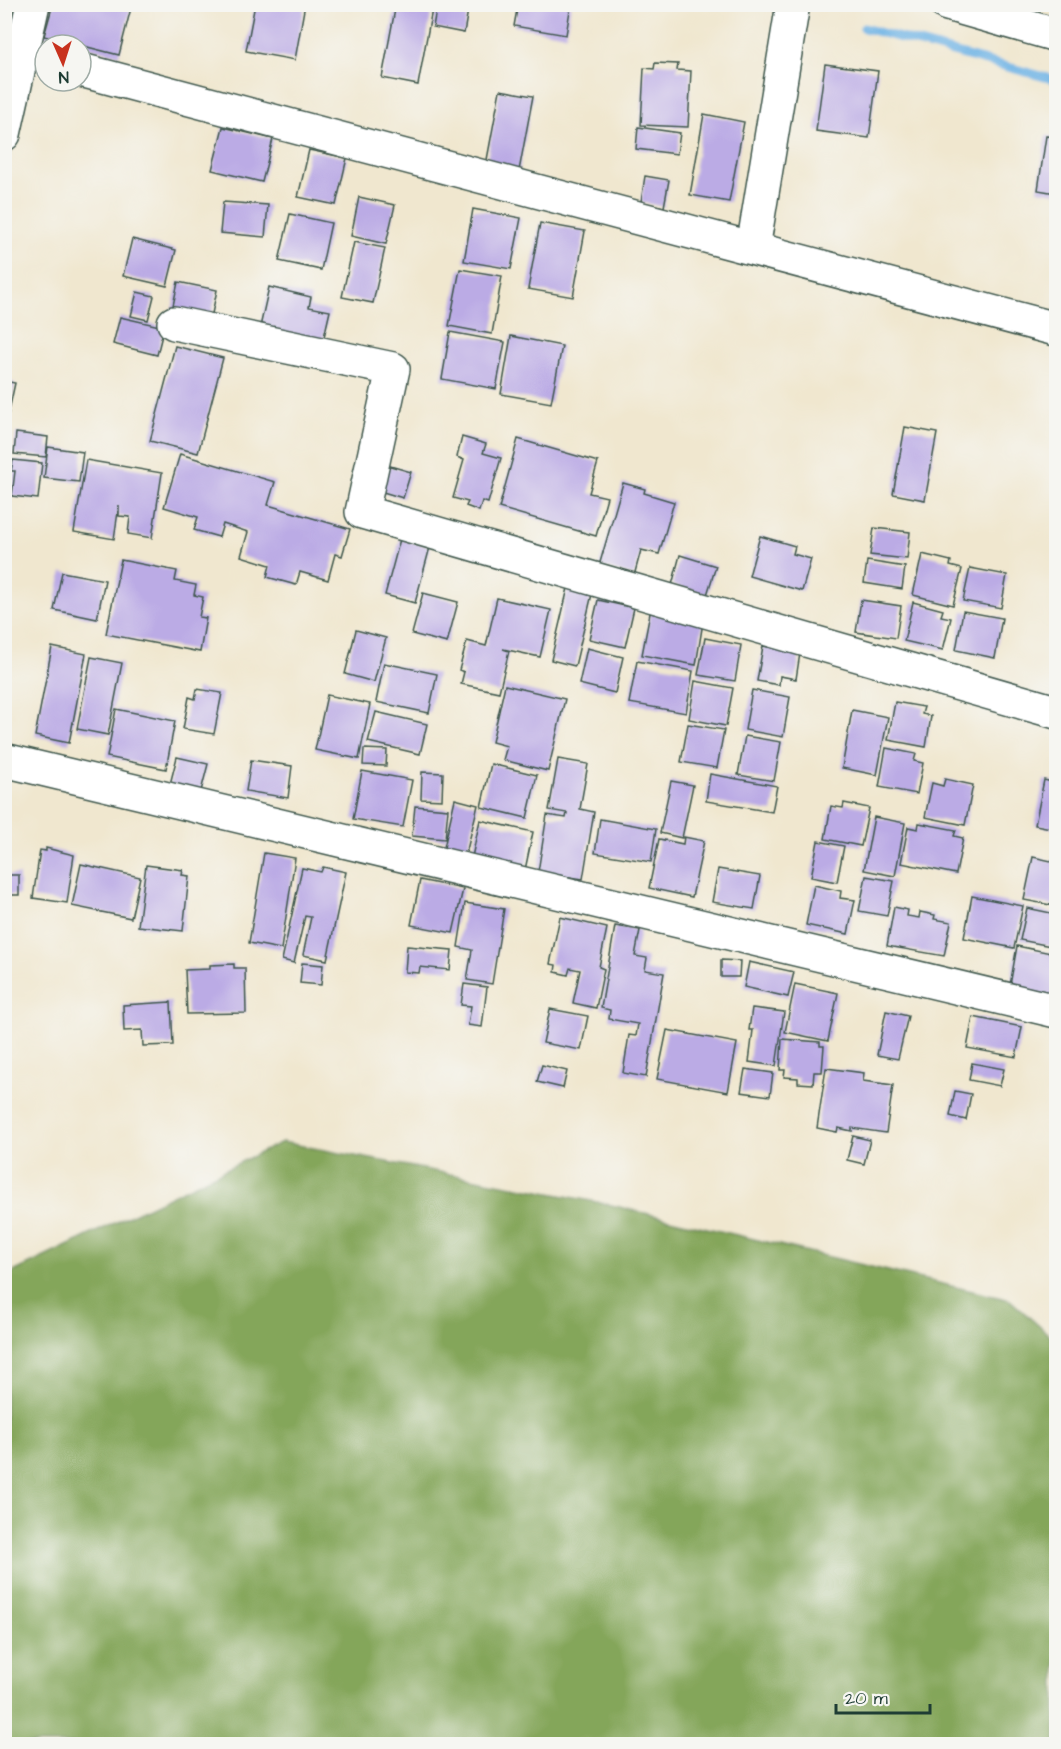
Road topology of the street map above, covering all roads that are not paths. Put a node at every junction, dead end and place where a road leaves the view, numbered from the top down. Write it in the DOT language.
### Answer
graph roads {
  1 [pos="33,4"];
  2 [pos="793,4"];
  3 [pos="947,4"];
  4 [pos="1056,35"];
  5 [pos="24,55"];
  6 [pos="93,73"];
  7 [pos="4,134"];
  8 [pos="753,248"];
  9 [pos="174,323"];
  10 [pos="1056,329"];
  11 [pos="1056,712"];
  12 [pos="4,759"];
  13 [pos="1056,1011"];
  1 -- 5 [label="street"];
  2 -- 8 [label="street"];
  3 -- 4 [label="street"];
  5 -- 7 [label="street"];
  6 -- 8 [label="street"];
  8 -- 10 [label="street"];
  9 -- 11 [label="street"];
  12 -- 13 [label="street"];
}
